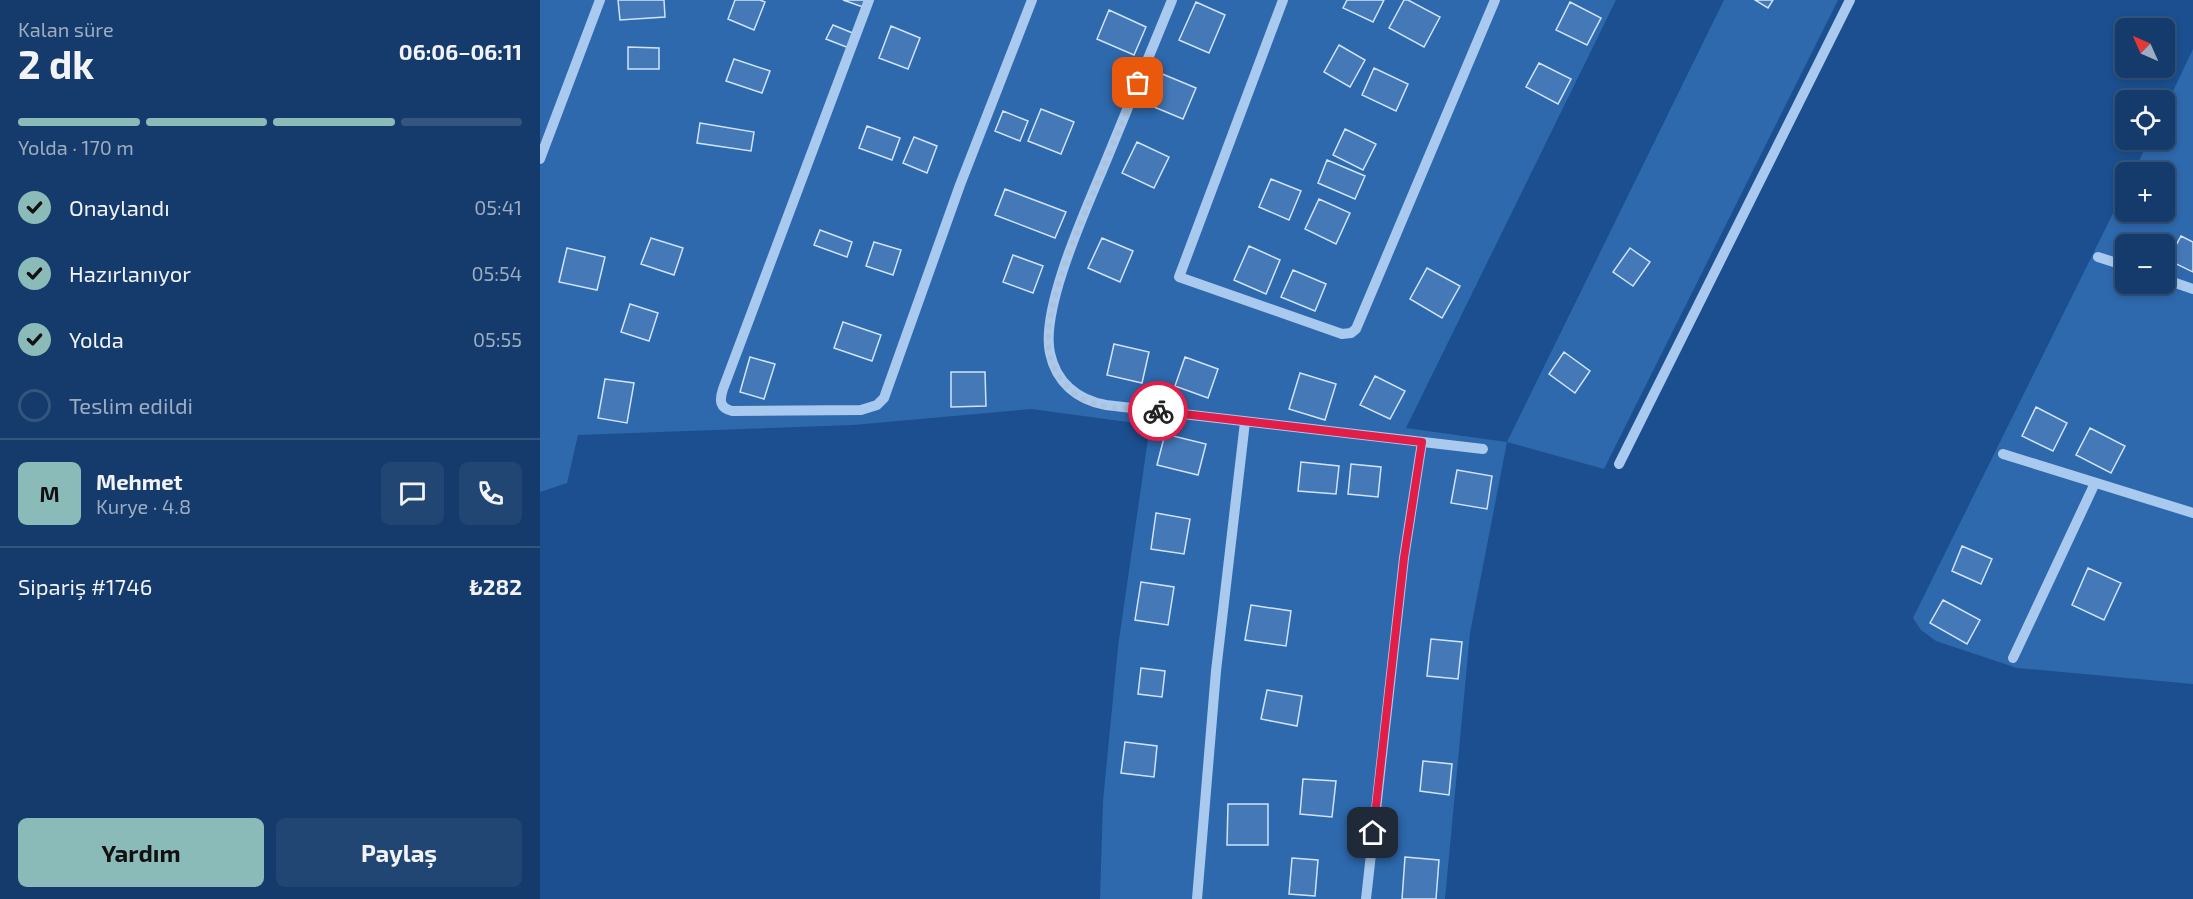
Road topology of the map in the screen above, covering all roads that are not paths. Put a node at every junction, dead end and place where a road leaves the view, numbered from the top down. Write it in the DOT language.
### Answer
graph roads {
  1 [pos="600,0"];
  2 [pos="869,0"];
  3 [pos="1032,0"];
  4 [pos="1172,0"];
  5 [pos="1283,0"];
  6 [pos="1495,0"];
  7 [pos="1850,0"];
  8 [pos="540,159"];
  9 [pos="2098,257"];
  10 [pos="2115,262"];
  11 [pos="2175,283"];
  12 [pos="2193,289"];
  13 [pos="1245,422"];
  14 [pos="1422,442"];
  15 [pos="1483,449"];
  16 [pos="2003,454"];
  17 [pos="1619,464"];
  18 [pos="2095,483"];
  19 [pos="2193,513"];
  20 [pos="2013,658"];
  21 [pos="1197,899"];
  22 [pos="1366,899"];
  1 -- 8 [label="lane"];
  2 -- 3 [label="lane"];
  4 -- 13 [label="lane"];
  5 -- 6 [label="lane"];
  7 -- 17 [label="lane"];
  9 -- 10 [label="lane"];
  11 -- 12 [label="lane"];
  13 -- 14 [label="lane"];
  13 -- 21 [label="lane"];
  14 -- 15 [label="lane"];
  14 -- 22 [label="lane"];
  16 -- 18 [label="lane"];
  18 -- 19 [label="lane"];
  18 -- 20 [label="lane"];
}
